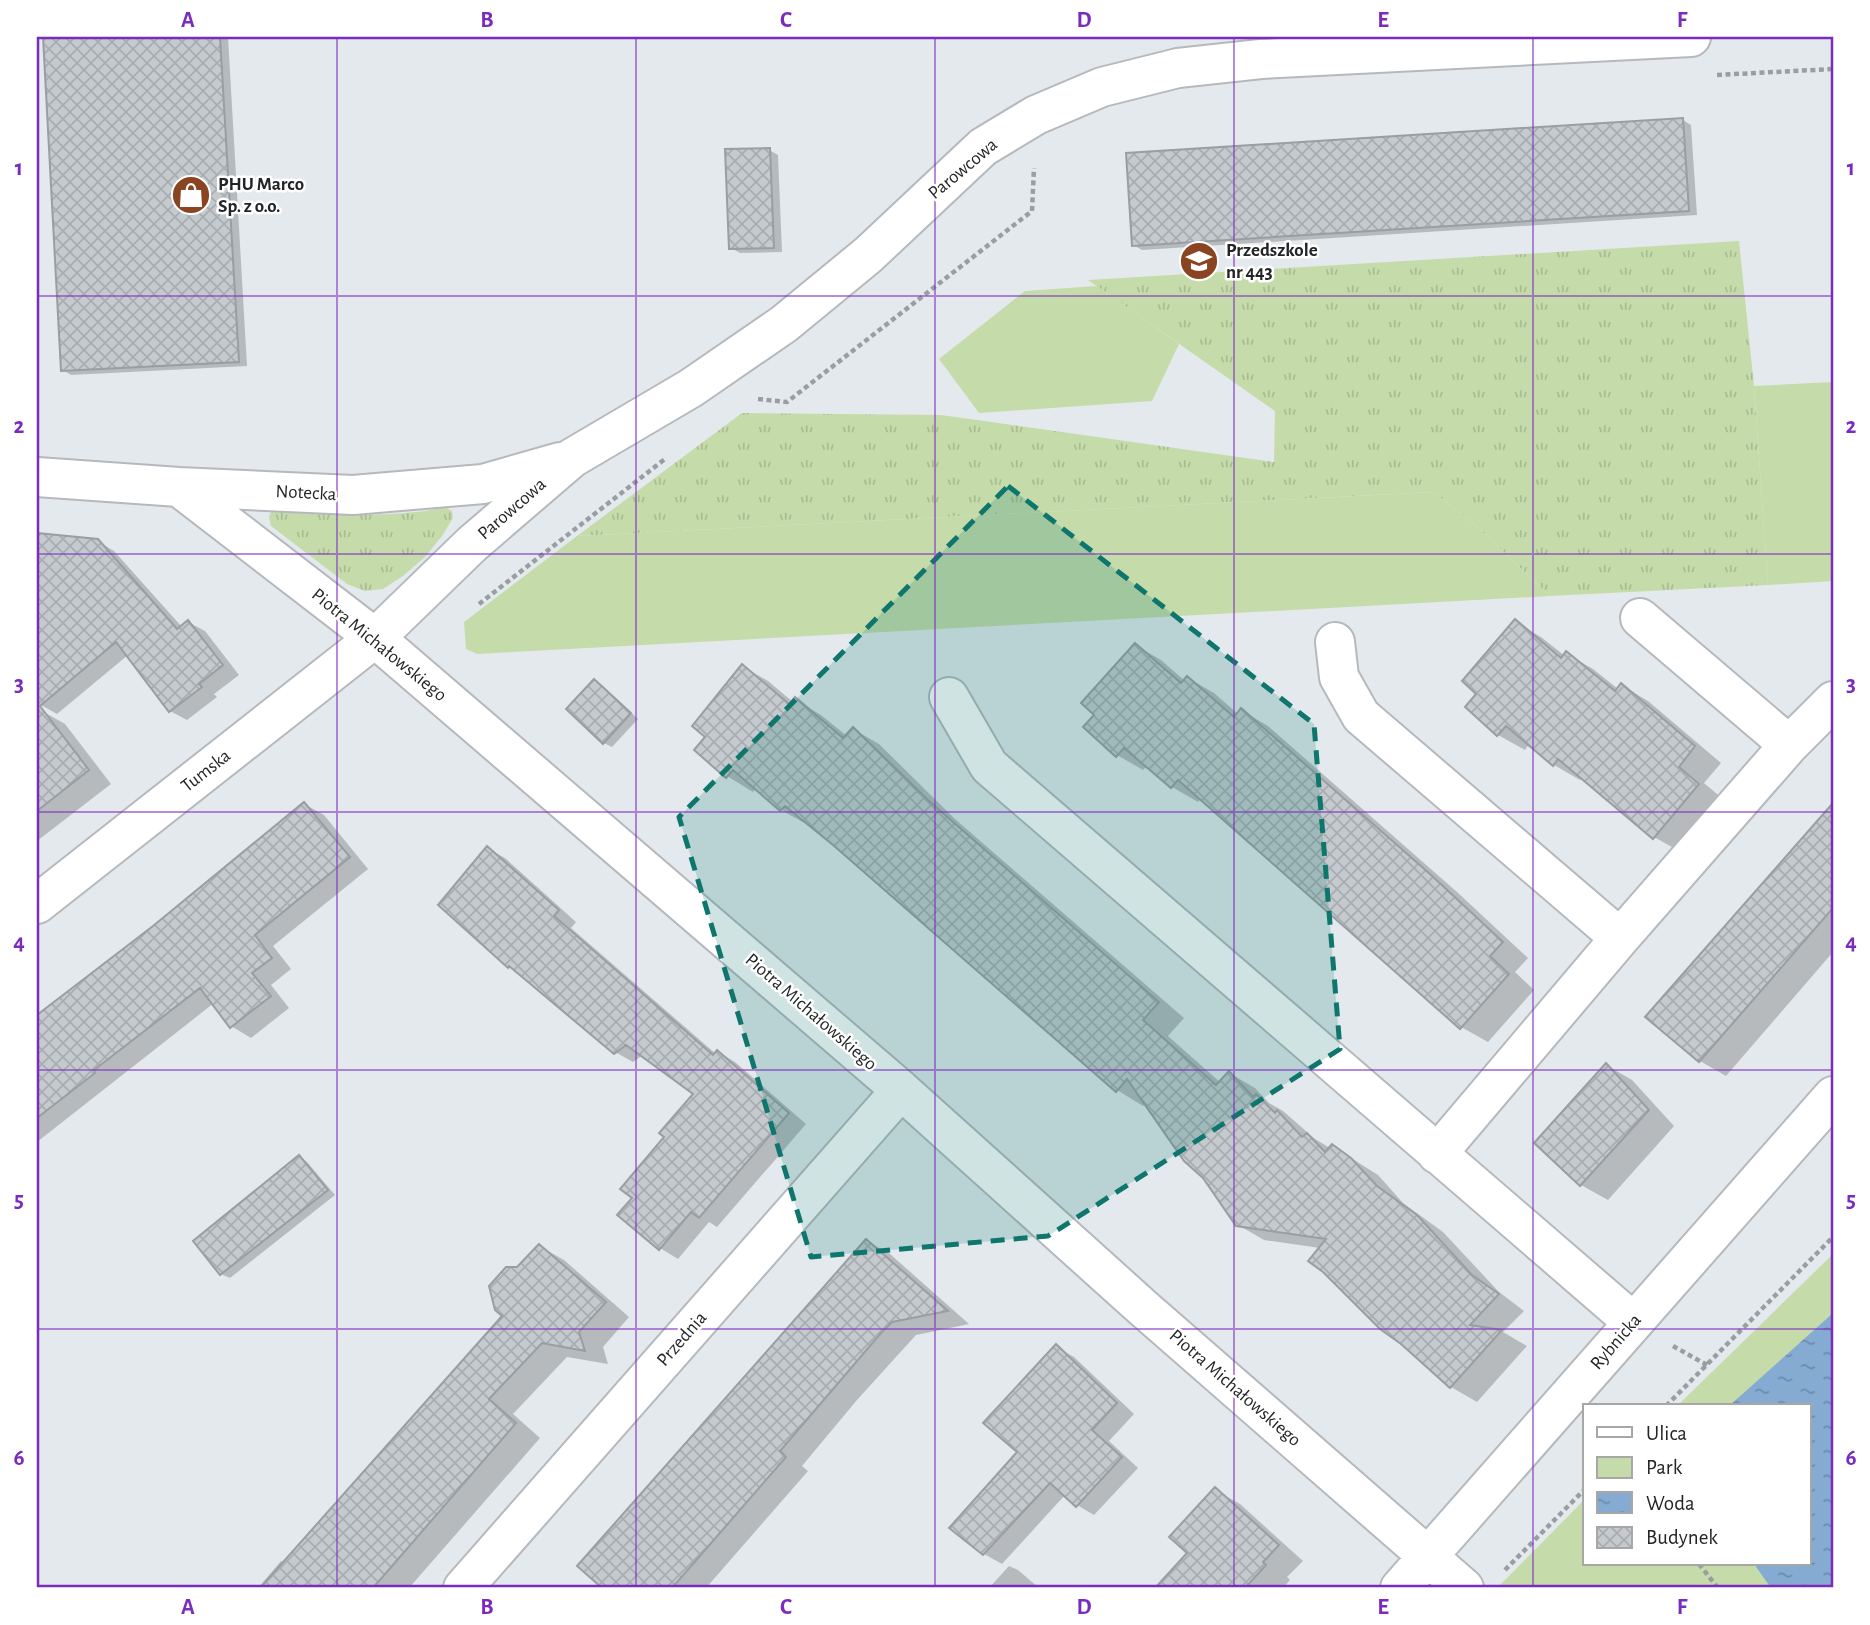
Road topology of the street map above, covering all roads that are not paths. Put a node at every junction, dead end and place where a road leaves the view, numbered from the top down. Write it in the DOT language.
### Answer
graph roads {
  1 [pos="1691,37"];
  2 [pos="572,458"];
  3 [pos="37,477"];
  4 [pos="178,487"];
  5 [pos="1640,618"];
  6 [pos="375,638"];
  7 [pos="1335,642"];
  8 [pos="950,697"];
  9 [pos="1833,701"];
  10 [pos="1789,745"];
  11 [pos="37,904"];
  12 [pos="1620,938"];
  13 [pos="901,1090"];
  14 [pos="1833,1096"];
  15 [pos="1437,1154"];
  16 [pos="1633,1322"];
  17 [pos="1428,1556"];
  18 [pos="463,1588"];
  19 [pos="1399,1588"];
  20 [pos="1464,1588"];
  1 -- 2 [label="street, Parowcowa"];
  2 -- 4 [label="street, Notecka"];
  2 -- 6 [label="street, Parowcowa"];
  3 -- 4 [label="street, Notecka"];
  4 -- 6 [label="street, Piotra Michałowskiego"];
  5 -- 10 [label="street"];
  6 -- 11 [label="street, Tumska"];
  6 -- 13 [label="street, Piotra Michałowskiego"];
  7 -- 12 [label="street"];
  8 -- 15 [label="street"];
  9 -- 10 [label="street"];
  10 -- 12 [label="street"];
  12 -- 15 [label="street"];
  13 -- 17 [label="street, Piotra Michałowskiego"];
  13 -- 18 [label="street, Przednia"];
  14 -- 16 [label="street, Rybnicka"];
  15 -- 16 [label="street"];
  16 -- 17 [label="street, Rybnicka"];
  17 -- 19 [label="street, Rybnicka"];
  17 -- 20 [label="street, Piotra Michałowskiego"];
}
